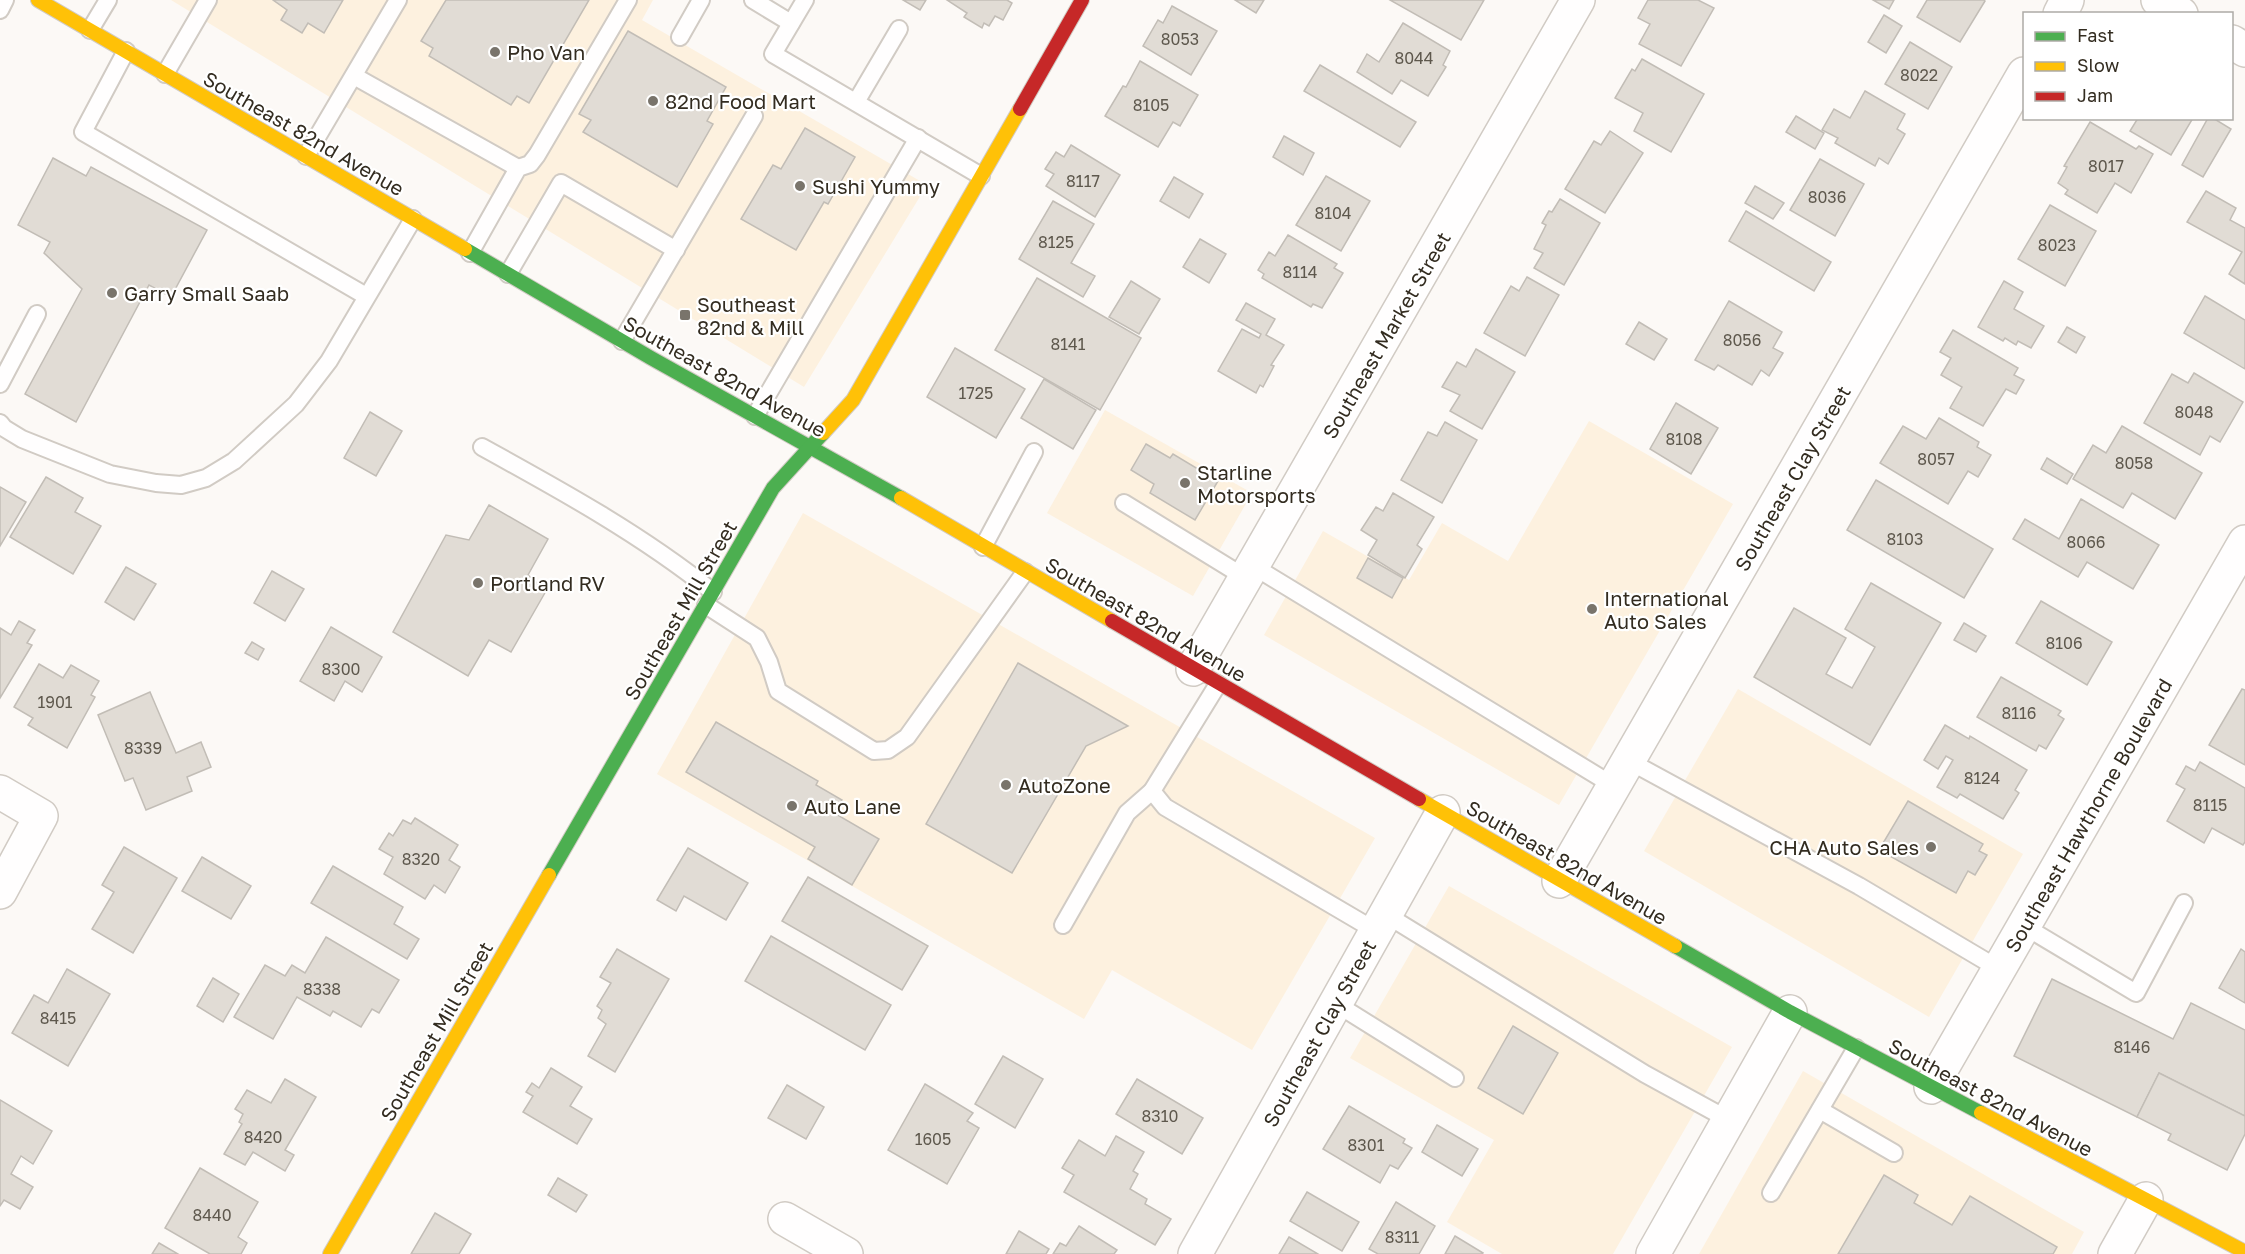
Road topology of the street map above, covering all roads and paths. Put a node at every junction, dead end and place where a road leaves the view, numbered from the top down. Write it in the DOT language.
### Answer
graph roads {
  1 [pos="5,0"];
  2 [pos="38,0"];
  3 [pos="108,0"];
  4 [pos="208,0"];
  5 [pos="398,0"];
  6 [pos="628,0"];
  7 [pos="701,0"];
  8 [pos="753,0"];
  9 [pos="805,0"];
  10 [pos="1082,0"];
  11 [pos="1578,0"];
  12 [pos="2158,0"];
  13 [pos="0,10"];
  14 [pos="2178,12"];
  15 [pos="791,23"];
  16 [pos="899,29"];
  17 [pos="90,30"];
  18 [pos="680,37"];
  19 [pos="126,51"];
  20 [pos="165,74"];
  21 [pos="354,76"];
  22 [pos="2023,77"];
  23 [pos="856,102"];
  24 [pos="754,116"];
  25 [pos="918,138"];
  26 [pos="306,156"];
  27 [pos="518,168"];
  28 [pos="981,176"];
  29 [pos="413,219"];
  30 [pos="676,250"];
  31 [pos="470,253"];
  32 [pos="508,274"];
  33 [pos="366,296"];
  34 [pos="37,314"];
  35 [pos="622,341"];
  36 [pos="0,384"];
  37 [pos="755,416"];
  38 [pos="0,423"];
  39 [pos="482,447"];
  40 [pos="810,447"];
  41 [pos="1034,453"];
  42 [pos="1124,503"];
  43 [pos="2245,542"];
  44 [pos="984,547"];
  45 [pos="1025,572"];
  46 [pos="1249,572"];
  47 [pos="709,598"];
  48 [pos="1206,677"];
  49 [pos="1621,774"];
  50 [pos="1152,791"];
  51 [pos="0,792"];
  52 [pos="1443,812"];
  53 [pos="1559,881"];
  54 [pos="0,892"];
  55 [pos="2184,903"];
  56 [pos="1381,923"];
  57 [pos="1063,925"];
  58 [pos="2024,926"];
  59 [pos="2000,969"];
  60 [pos="1335,1003"];
  61 [pos="1790,1012"];
  62 [pos="1856,1048"];
  63 [pos="1455,1078"];
  64 [pos="1931,1087"];
  65 [pos="1820,1110"];
  66 [pos="1729,1120"];
  67 [pos="1894,1153"];
  68 [pos="1771,1193"];
  69 [pos="2146,1199"];
  70 [pos="785,1219"];
  71 [pos="2245,1252"];
  72 [pos="330,1254"];
  73 [pos="846,1254"];
  74 [pos="1195,1254"];
  75 [pos="1653,1254"];
  76 [pos="2115,1254"];
  1 -- 13 [label="lane"];
  2 -- 17 [label="main road, Southeast 82nd Avenue"];
  3 -- 17 [label="lane"];
  4 -- 20 [label="lane"];
  5 -- 21 [label="lane"];
  6 -- 27 [label="lane"];
  7 -- 18 [label="lane"];
  8 -- 15 [label="lane"];
  9 -- 15 [label="lane"];
  10 -- 28 [label="main road, Southeast Mill Street"];
  11 -- 46 [label="street, Southeast Market Street"];
  12 -- 14 [label="street"];
  15 -- 23 [label="lane"];
  16 -- 23 [label="lane"];
  17 -- 19 [label="main road, Southeast 82nd Avenue"];
  19 -- 20 [label="main road, Southeast 82nd Avenue"];
  19 -- 33 [label="lane"];
  20 -- 26 [label="main road, Southeast 82nd Avenue"];
  21 -- 26 [label="lane"];
  21 -- 27 [label="lane"];
  22 -- 49 [label="street, Southeast Clay Street"];
  23 -- 25 [label="lane"];
  24 -- 30 [label="lane"];
  25 -- 28 [label="lane"];
  25 -- 37 [label="lane"];
  26 -- 29 [label="main road, Southeast 82nd Avenue"];
  27 -- 31 [label="lane"];
  28 -- 40 [label="main road, Southeast Mill Street"];
  29 -- 31 [label="main road, Southeast 82nd Avenue"];
  29 -- 33 [label="lane"];
  30 -- 32 [label="lane"];
  30 -- 35 [label="lane"];
  31 -- 32 [label="main road, Southeast 82nd Avenue"];
  32 -- 35 [label="main road, Southeast 82nd Avenue"];
  33 -- 38 [label="lane"];
  34 -- 36 [label="lane"];
  35 -- 37 [label="main road, Southeast 82nd Avenue"];
  37 -- 40 [label="main road, Southeast 82nd Avenue"];
  39 -- 47 [label="lane"];
  40 -- 44 [label="main road, Southeast 82nd Avenue"];
  40 -- 47 [label="main road, Southeast Mill Street"];
  41 -- 44 [label="lane"];
  42 -- 46 [label="lane"];
  43 -- 58 [label="street, Southeast Hawthorne Boulevard"];
  44 -- 45 [label="main road, Southeast 82nd Avenue"];
  45 -- 47 [label="lane"];
  45 -- 48 [label="main road, Southeast 82nd Avenue"];
  46 -- 48 [label="street, Southeast Market Street"];
  46 -- 49 [label="lane"];
  47 -- 72 [label="main road, Southeast Mill Street"];
  48 -- 50 [label="lane"];
  48 -- 52 [label="main road, Southeast 82nd Avenue"];
  49 -- 53 [label="street, Southeast Clay Street"];
  49 -- 59 [label="lane"];
  50 -- 56 [label="lane"];
  50 -- 57 [label="lane"];
  51 -- 54 [label="street"];
  52 -- 53 [label="main road, Southeast 82nd Avenue"];
  52 -- 56 [label="street, Southeast Clay Street"];
  53 -- 61 [label="main road, Southeast 82nd Avenue"];
  55 -- 58 [label="lane"];
  56 -- 60 [label="street, Southeast Clay Street"];
  56 -- 66 [label="lane"];
  58 -- 59 [label="street, Southeast Hawthorne Boulevard"];
  59 -- 64 [label="street, Southeast Hawthorne Boulevard"];
  60 -- 63 [label="lane"];
  60 -- 74 [label="street, Southeast Clay Street"];
  61 -- 62 [label="main road, Southeast 82nd Avenue"];
  61 -- 66 [label="street"];
  62 -- 64 [label="main road, Southeast 82nd Avenue"];
  62 -- 65 [label="lane"];
  64 -- 69 [label="main road, Southeast 82nd Avenue"];
  65 -- 67 [label="lane"];
  65 -- 68 [label="lane"];
  66 -- 75 [label="street"];
  69 -- 71 [label="main road, Southeast 82nd Avenue"];
  69 -- 76 [label="street"];
  70 -- 73 [label="street"];
}
